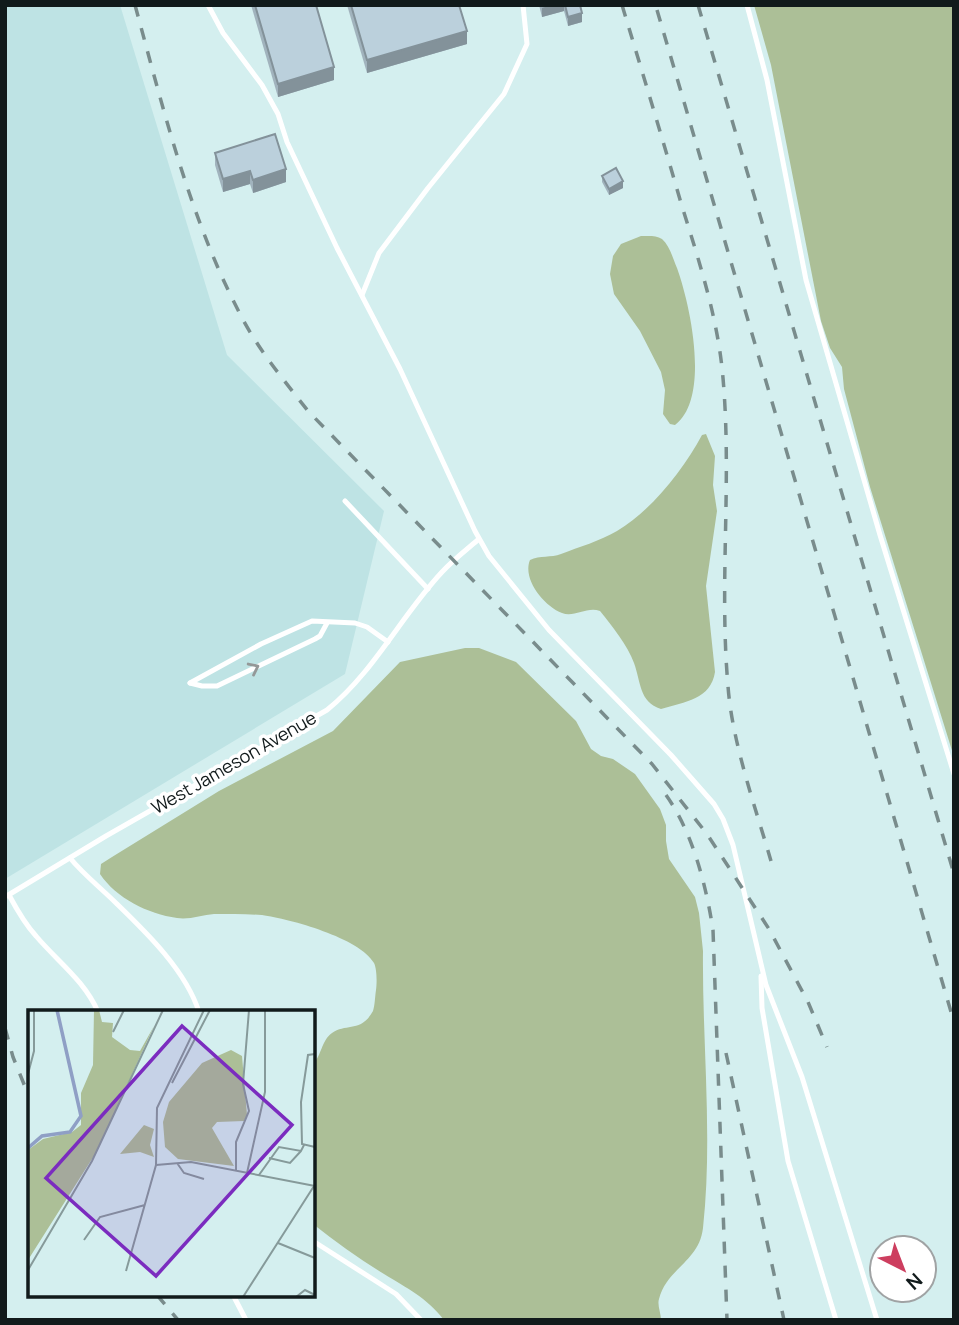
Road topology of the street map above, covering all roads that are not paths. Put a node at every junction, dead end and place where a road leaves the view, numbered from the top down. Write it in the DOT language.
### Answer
graph roads {
  1 [pos="208,5"];
  2 [pos="523,5"];
  3 [pos="747,5"];
  4 [pos="362,295"];
  5 [pos="345,501"];
  6 [pos="479,540"];
  7 [pos="428,589"];
  8 [pos="327,623"];
  9 [pos="388,642"];
  10 [pos="954,774"];
  11 [pos="70,858"];
  12 [pos="7,896"];
  13 [pos="761,970"];
  14 [pos="97,1010"];
  15 [pos="198,1010"];
  16 [pos="315,1242"];
  17 [pos="234,1297"];
  18 [pos="246,1320"];
  19 [pos="421,1320"];
  20 [pos="836,1320"];
  21 [pos="877,1320"];
  1 -- 4 [label="lane"];
  2 -- 4 [label="lane"];
  3 -- 10 [label="lane"];
  4 -- 6 [label="lane"];
  5 -- 7 [label="lane"];
  6 -- 7 [label="lane, West Jameson Avenue"];
  6 -- 13 [label="lane"];
  7 -- 9 [label="lane, West Jameson Avenue"];
  8 -- 8 [label="lane, one-way"];
  8 -- 9 [label="lane"];
  9 -- 11 [label="lane, West Jameson Avenue"];
  11 -- 12 [label="lane, West Jameson Avenue"];
  11 -- 15 [label="lane"];
  12 -- 14 [label="lane"];
  13 -- 20 [label="lane"];
  13 -- 21 [label="lane"];
  16 -- 19 [label="lane"];
  17 -- 18 [label="lane"];
}
